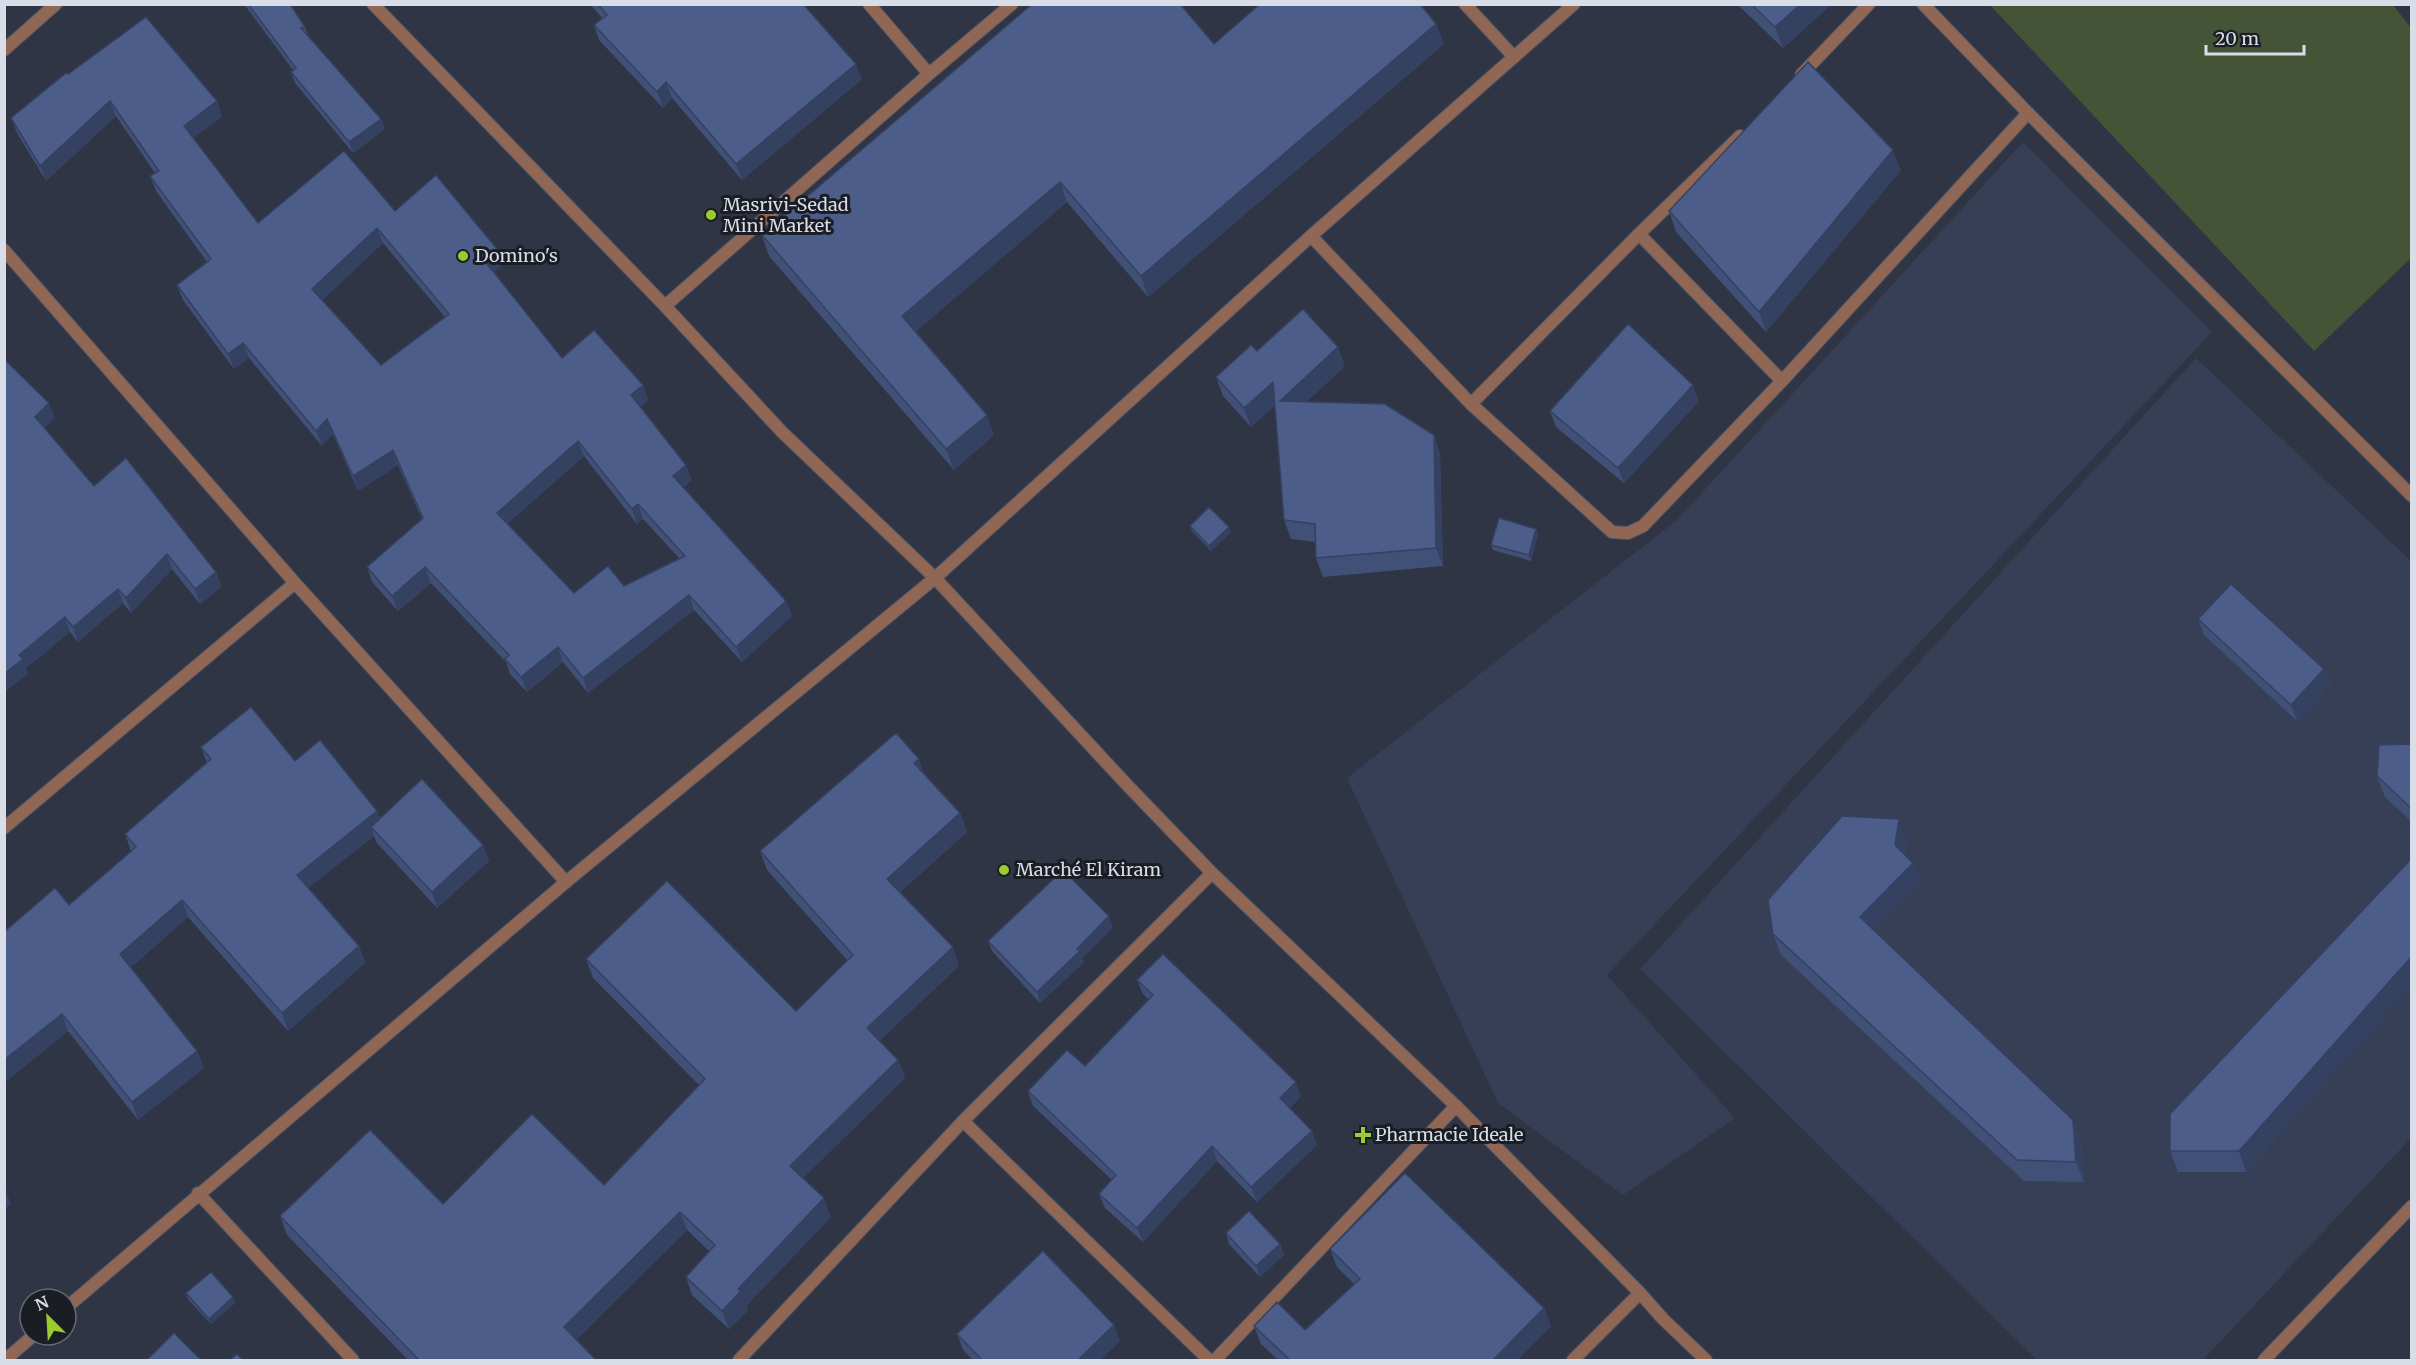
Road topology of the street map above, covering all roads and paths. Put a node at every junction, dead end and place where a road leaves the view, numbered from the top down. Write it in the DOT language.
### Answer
graph roads {
  1 [pos="56,4"];
  2 [pos="373,4"];
  3 [pos="869,4"];
  4 [pos="1012,4"];
  5 [pos="1465,4"];
  6 [pos="1574,4"];
  7 [pos="1869,4"];
  8 [pos="1923,4"];
  9 [pos="4,50"];
  10 [pos="1514,57"];
  11 [pos="928,74"];
  12 [pos="1790,86"];
  13 [pos="2028,113"];
  14 [pos="1750,126"];
  15 [pos="1639,234"];
  16 [pos="1311,236"];
  17 [pos="4,250"];
  18 [pos="665,306"];
  19 [pos="1782,381"];
  20 [pos="1471,404"];
  21 [pos="2412,496"];
  22 [pos="935,578"];
  23 [pos="295,583"];
  24 [pos="4,828"];
  25 [pos="1212,873"];
  26 [pos="566,882"];
  27 [pos="1456,1106"];
  28 [pos="963,1121"];
  29 [pos="198,1193"];
  30 [pos="2412,1206"];
  31 [pos="1640,1293"];
  32 [pos="78,1298"];
  33 [pos="20,1347"];
  34 [pos="5,1360"];
  35 [pos="353,1360"];
  36 [pos="739,1360"];
  37 [pos="1209,1360"];
  38 [pos="1215,1360"];
  39 [pos="1573,1360"];
  40 [pos="1706,1360"];
  41 [pos="2264,1360"];
  1 -- 9 [label="street"];
  2 -- 18 [label="street"];
  3 -- 11 [label="street"];
  4 -- 11 [label="street"];
  5 -- 10 [label="street"];
  6 -- 10 [label="street"];
  7 -- 12 [label="street"];
  8 -- 13 [label="street"];
  10 -- 16 [label="street"];
  11 -- 18 [label="street"];
  13 -- 19 [label="street"];
  13 -- 21 [label="street"];
  14 -- 15 [label="street"];
  15 -- 19 [label="street"];
  15 -- 20 [label="street"];
  16 -- 20 [label="street"];
  16 -- 22 [label="street"];
  17 -- 23 [label="street"];
  18 -- 22 [label="street"];
  19 -- 20 [label="street"];
  22 -- 25 [label="street"];
  22 -- 26 [label="street"];
  23 -- 24 [label="street"];
  23 -- 26 [label="street"];
  25 -- 27 [label="street"];
  25 -- 28 [label="street"];
  26 -- 29 [label="street"];
  27 -- 31 [label="street"];
  27 -- 38 [label="street"];
  28 -- 36 [label="street"];
  28 -- 37 [label="street"];
  29 -- 32 [label="street"];
  29 -- 35 [label="street"];
  30 -- 41 [label="street"];
  31 -- 39 [label="street"];
  31 -- 40 [label="street"];
  33 -- 34 [label="street"];
}
